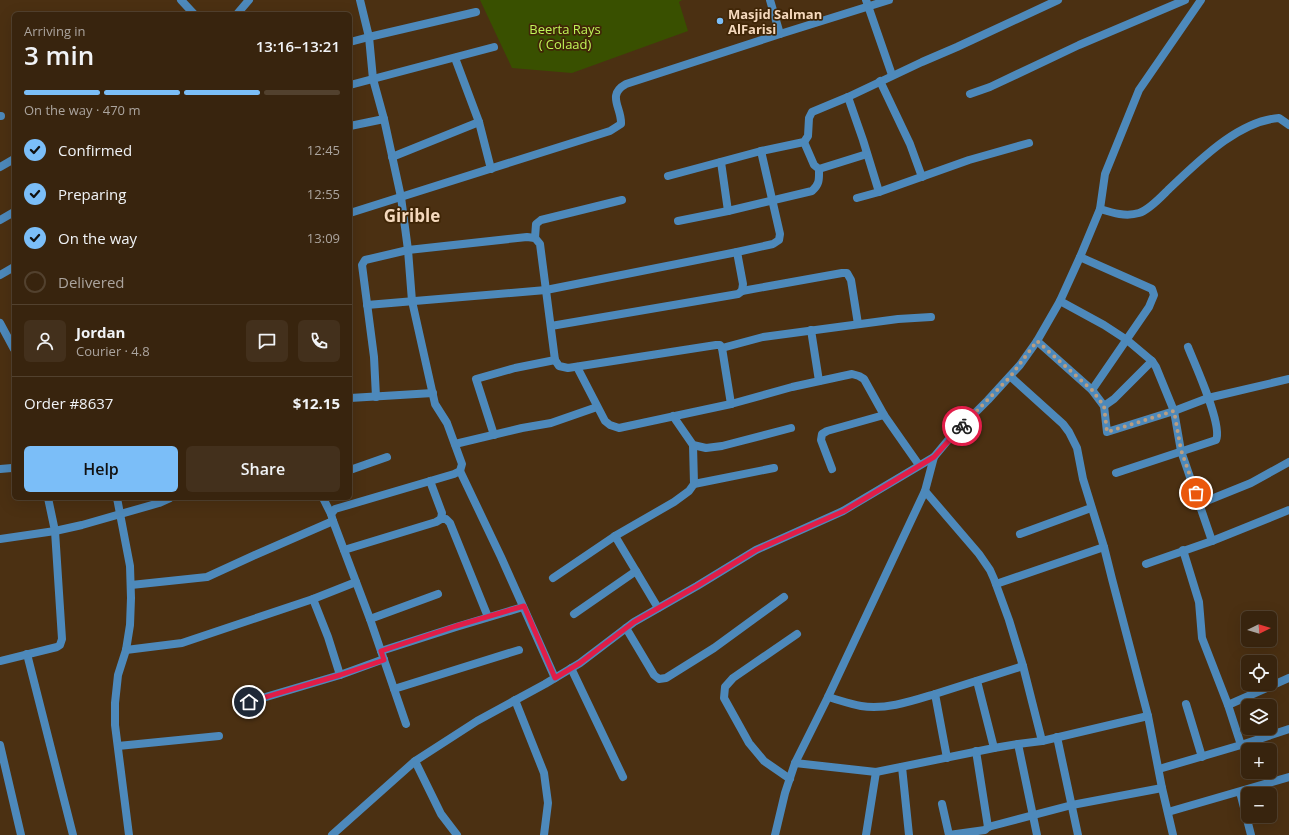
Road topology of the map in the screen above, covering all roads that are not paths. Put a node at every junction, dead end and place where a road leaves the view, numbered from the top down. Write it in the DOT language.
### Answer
graph roads {
  1 [pos="181,0"];
  2 [pos="249,0"];
  3 [pos="360,0"];
  4 [pos="770,0"];
  5 [pos="889,0"];
  6 [pos="1058,0"];
  7 [pos="1185,0"];
  8 [pos="1201,0"];
  9 [pos="867,3"];
  10 [pos="192,12"];
  11 [pos="239,12"];
  12 [pos="476,12"];
  13 [pos="780,34"];
  14 [pos="369,37"];
  15 [pos="352,41"];
  16 [pos="494,47"];
  17 [pos="455,58"];
  18 [pos="892,75"];
  19 [pos="373,79"];
  20 [pos="880,81"];
  21 [pos="352,84"];
  22 [pos="970,94"];
  23 [pos="848,97"];
  24 [pos="384,119"];
  25 [pos="479,122"];
  26 [pos="1289,125"];
  27 [pos="352,126"];
  28 [pos="804,142"];
  29 [pos="1029,142"];
  30 [pos="761,151"];
  31 [pos="867,154"];
  32 [pos="392,156"];
  33 [pos="12,160"];
  34 [pos="721,162"];
  35 [pos="0,167"];
  36 [pos="491,169"];
  37 [pos="819,169"];
  38 [pos="668,176"];
  39 [pos="922,177"];
  40 [pos="879,192"];
  41 [pos="401,197"];
  42 [pos="857,198"];
  43 [pos="622,200"];
  44 [pos="772,201"];
  45 [pos="1100,209"];
  46 [pos="728,211"];
  47 [pos="352,212"];
  48 [pos="12,213"];
  49 [pos="0,220"];
  50 [pos="678,221"];
  51 [pos="535,238"];
  52 [pos="408,250"];
  53 [pos="737,252"];
  54 [pos="1080,257"];
  55 [pos="12,268"];
  56 [pos="0,275"];
  57 [pos="546,290"];
  58 [pos="742,291"];
  59 [pos="412,301"];
  60 [pos="1060,301"];
  61 [pos="367,305"];
  62 [pos="930,317"];
  63 [pos="0,323"];
  64 [pos="858,324"];
  65 [pos="550,326"];
  66 [pos="811,330"];
  67 [pos="1127,340"];
  68 [pos="1037,341"];
  69 [pos="12,345"];
  70 [pos="1188,347"];
  71 [pos="722,348"];
  72 [pos="555,360"];
  73 [pos="1152,361"];
  74 [pos="577,367"];
  75 [pos="1010,377"];
  76 [pos="820,381"];
  77 [pos="1288,381"];
  78 [pos="1092,390"];
  79 [pos="433,393"];
  80 [pos="376,397"];
  81 [pos="352,398"];
  82 [pos="1208,398"];
  83 [pos="731,404"];
  84 [pos="1104,406"];
  85 [pos="597,407"];
  86 [pos="1174,411"];
  87 [pos="884,415"];
  88 [pos="673,416"];
  89 [pos="791,428"];
  90 [pos="494,435"];
  91 [pos="455,444"];
  92 [pos="693,445"];
  93 [pos="1181,450"];
  94 [pos="387,457"];
  95 [pos="934,457"];
  96 [pos="1289,462"];
  97 [pos="919,466"];
  98 [pos="12,468"];
  99 [pos="774,468"];
  100 [pos="0,469"];
  101 [pos="352,469"];
  102 [pos="832,469"];
  103 [pos="460,470"];
  104 [pos="1116,473"];
  105 [pos="430,481"];
  106 [pos="694,484"];
  107 [pos="925,491"];
  108 [pos="48,500"];
  109 [pos="116,500"];
  110 [pos="166,500"];
  111 [pos="324,500"];
  112 [pos="1199,504"];
  113 [pos="1092,508"];
  114 [pos="1289,510"];
  115 [pos="120,514"];
  116 [pos="332,518"];
  117 [pos="441,518"];
  118 [pos="55,531"];
  119 [pos="1020,534"];
  120 [pos="615,536"];
  121 [pos="0,539"];
  122 [pos="1212,541"];
  123 [pos="1104,547"];
  124 [pos="344,550"];
  125 [pos="1183,550"];
  126 [pos="1146,564"];
  127 [pos="636,571"];
  128 [pos="553,578"];
  129 [pos="356,582"];
  130 [pos="996,584"];
  131 [pos="131,585"];
  132 [pos="438,594"];
  133 [pos="784,597"];
  134 [pos="313,599"];
  135 [pos="524,606"];
  136 [pos="658,608"];
  137 [pos="574,614"];
  138 [pos="488,617"];
  139 [pos="370,619"];
  140 [pos="626,628"];
  141 [pos="797,634"];
  142 [pos="126,650"];
  143 [pos="519,650"];
  144 [pos="381,651"];
  145 [pos="27,654"];
  146 [pos="384,660"];
  147 [pos="0,661"];
  148 [pos="1023,666"];
  149 [pos="571,668"];
  150 [pos="340,675"];
  151 [pos="555,678"];
  152 [pos="1289,678"];
  153 [pos="977,680"];
  154 [pos="394,689"];
  155 [pos="935,694"];
  156 [pos="828,697"];
  157 [pos="515,700"];
  158 [pos="249,702"];
  159 [pos="1186,704"];
  160 [pos="1228,705"];
  161 [pos="1148,716"];
  162 [pos="406,724"];
  163 [pos="1289,729"];
  164 [pos="219,736"];
  165 [pos="1057,737"];
  166 [pos="1042,741"];
  167 [pos="1247,743"];
  168 [pos="1018,744"];
  169 [pos="0,745"];
  170 [pos="1241,745"];
  171 [pos="118,746"];
  172 [pos="994,748"];
  173 [pos="976,751"];
  174 [pos="1202,757"];
  175 [pos="947,758"];
  176 [pos="415,761"];
  177 [pos="795,763"];
  178 [pos="902,767"];
  179 [pos="1159,769"];
  180 [pos="876,772"];
  181 [pos="623,777"];
  182 [pos="1289,777"];
  183 [pos="790,779"];
  184 [pos="1162,788"];
  185 [pos="1240,792"];
  186 [pos="942,804"];
  187 [pos="1072,806"];
  188 [pos="1168,812"];
  189 [pos="1034,816"];
  190 [pos="987,831"];
  191 [pos="21,835"];
  192 [pos="73,835"];
  193 [pos="129,835"];
  194 [pos="332,835"];
  195 [pos="457,835"];
  196 [pos="544,835"];
  197 [pos="775,835"];
  198 [pos="866,835"];
  199 [pos="909,835"];
  200 [pos="949,835"];
  201 [pos="1037,835"];
  202 [pos="1078,835"];
  203 [pos="1173,835"];
  204 [pos="1251,835"];
  1 -- 10 [label="street"];
  2 -- 11 [label="street"];
  3 -- 14 [label="street"];
  4 -- 13 [label="street"];
  5 -- 9 [label="street"];
  6 -- 18 [label="street"];
  7 -- 22 [label="street"];
  8 -- 45 [label="street"];
  9 -- 13 [label="street"];
  9 -- 18 [label="street"];
  12 -- 14 [label="street"];
  13 -- 36 [label="street"];
  14 -- 15 [label="street"];
  14 -- 19 [label="street"];
  16 -- 17 [label="street"];
  17 -- 19 [label="street"];
  17 -- 25 [label="street"];
  18 -- 20 [label="street"];
  19 -- 21 [label="street"];
  19 -- 24 [label="street"];
  20 -- 23 [label="street"];
  20 -- 39 [label="street"];
  23 -- 28 [label="street"];
  23 -- 31 [label="street"];
  24 -- 27 [label="street"];
  24 -- 32 [label="street"];
  25 -- 32 [label="street"];
  25 -- 36 [label="street"];
  26 -- 45 [label="street"];
  28 -- 30 [label="street"];
  28 -- 37 [label="street"];
  29 -- 39 [label="street"];
  30 -- 34 [label="street"];
  30 -- 44 [label="street"];
  31 -- 37 [label="street"];
  31 -- 40 [label="street"];
  32 -- 41 [label="street"];
  33 -- 35 [label="street"];
  34 -- 38 [label="street"];
  34 -- 46 [label="street"];
  36 -- 41 [label="street"];
  37 -- 44 [label="street"];
  39 -- 40 [label="street"];
  40 -- 42 [label="street"];
  41 -- 47 [label="street"];
  41 -- 52 [label="street"];
  43 -- 51 [label="street"];
  44 -- 46 [label="street"];
  44 -- 53 [label="street"];
  45 -- 54 [label="street"];
  46 -- 50 [label="street"];
  48 -- 49 [label="street"];
  51 -- 52 [label="street"];
  51 -- 57 [label="street"];
  52 -- 59 [label="street"];
  52 -- 61 [label="street"];
  53 -- 57 [label="street"];
  53 -- 58 [label="street"];
  54 -- 60 [label="street"];
  54 -- 67 [label="street"];
  55 -- 56 [label="street"];
  57 -- 59 [label="street"];
  57 -- 65 [label="street"];
  58 -- 64 [label="street"];
  58 -- 65 [label="street"];
  59 -- 61 [label="street"];
  59 -- 79 [label="street"];
  60 -- 67 [label="street"];
  60 -- 68 [label="street"];
  61 -- 80 [label="street"];
  62 -- 64 [label="street"];
  63 -- 69 [label="street"];
  64 -- 66 [label="street"];
  65 -- 72 [label="street"];
  66 -- 71 [label="street"];
  66 -- 76 [label="street"];
  67 -- 73 [label="street"];
  67 -- 78 [label="street"];
  68 -- 75 [label="street"];
  68 -- 78 [label="street"];
  70 -- 82 [label="street"];
  71 -- 74 [label="street"];
  71 -- 83 [label="street"];
  72 -- 74 [label="street"];
  72 -- 90 [label="street"];
  73 -- 84 [label="street"];
  73 -- 86 [label="street"];
  74 -- 85 [label="street"];
  75 -- 95 [label="street"];
  75 -- 113 [label="street"];
  76 -- 83 [label="street"];
  76 -- 87 [label="street"];
  77 -- 82 [label="street"];
  78 -- 84 [label="street"];
  79 -- 80 [label="street"];
  79 -- 91 [label="street"];
  80 -- 81 [label="street"];
  82 -- 86 [label="street"];
  82 -- 93 [label="street"];
  83 -- 88 [label="street"];
  84 -- 86 [label="street"];
  85 -- 88 [label="street"];
  85 -- 90 [label="street"];
  86 -- 93 [label="street"];
  87 -- 97 [label="street"];
  87 -- 102 [label="street"];
  88 -- 92 [label="street"];
  89 -- 92 [label="street"];
  90 -- 91 [label="street"];
  91 -- 103 [label="street"];
  92 -- 106 [label="street"];
  93 -- 104 [label="street"];
  93 -- 112 [label="street"];
  94 -- 101 [label="street"];
  95 -- 97 [label="street"];
  95 -- 107 [label="street"];
  96 -- 112 [label="street"];
  97 -- 136 [label="street"];
  98 -- 100 [label="street"];
  99 -- 106 [label="street"];
  103 -- 105 [label="street"];
  103 -- 135 [label="street"];
  105 -- 116 [label="street"];
  105 -- 117 [label="street"];
  106 -- 120 [label="street"];
  107 -- 130 [label="street"];
  107 -- 156 [label="street"];
  108 -- 118 [label="street"];
  109 -- 115 [label="street"];
  110 -- 115 [label="street"];
  111 -- 116 [label="street"];
  112 -- 122 [label="street"];
  113 -- 119 [label="street"];
  113 -- 123 [label="street"];
  114 -- 122 [label="street"];
  115 -- 118 [label="street"];
  115 -- 131 [label="street"];
  116 -- 124 [label="street"];
  116 -- 131 [label="street"];
  117 -- 124 [label="street"];
  117 -- 138 [label="street"];
  118 -- 121 [label="street"];
  118 -- 145 [label="street"];
  120 -- 127 [label="street"];
  120 -- 128 [label="street"];
  122 -- 125 [label="street"];
  123 -- 130 [label="street"];
  123 -- 161 [label="street"];
  124 -- 129 [label="street"];
  125 -- 126 [label="street"];
  125 -- 160 [label="street"];
  127 -- 136 [label="street"];
  127 -- 137 [label="street"];
  129 -- 134 [label="street"];
  129 -- 139 [label="street"];
  130 -- 148 [label="street"];
  131 -- 142 [label="street"];
  132 -- 139 [label="street"];
  133 -- 140 [label="street"];
  134 -- 142 [label="street"];
  134 -- 150 [label="street"];
  135 -- 138 [label="street"];
  135 -- 151 [label="street"];
  136 -- 140 [label="street"];
  138 -- 144 [label="street"];
  139 -- 144 [label="street"];
  140 -- 149 [label="street"];
  141 -- 183 [label="street"];
  142 -- 171 [label="street"];
  143 -- 154 [label="street"];
  144 -- 146 [label="street"];
  145 -- 147 [label="street"];
  145 -- 192 [label="street"];
  146 -- 150 [label="street"];
  146 -- 154 [label="street"];
  148 -- 153 [label="street"];
  148 -- 166 [label="street"];
  149 -- 151 [label="street"];
  149 -- 181 [label="street"];
  150 -- 158 [label="street"];
  151 -- 157 [label="street"];
  152 -- 160 [label="street"];
  153 -- 155 [label="street"];
  153 -- 172 [label="street"];
  154 -- 162 [label="street"];
  155 -- 156 [label="street"];
  155 -- 175 [label="street"];
  156 -- 177 [label="street"];
  157 -- 176 [label="street"];
  157 -- 196 [label="street"];
  159 -- 174 [label="street"];
  160 -- 170 [label="street"];
  161 -- 165 [label="street"];
  161 -- 179 [label="street"];
  163 -- 167 [label="street"];
  164 -- 171 [label="street"];
  165 -- 166 [label="street"];
  165 -- 187 [label="street"];
  166 -- 168 [label="street"];
  168 -- 172 [label="street"];
  168 -- 189 [label="street"];
  169 -- 191 [label="street"];
  170 -- 174 [label="street"];
  171 -- 193 [label="street"];
  172 -- 173 [label="street"];
  173 -- 175 [label="street"];
  173 -- 190 [label="street"];
  174 -- 179 [label="street"];
  175 -- 178 [label="street"];
  176 -- 194 [label="street"];
  176 -- 195 [label="street"];
  177 -- 180 [label="street"];
  177 -- 183 [label="street"];
  178 -- 180 [label="street"];
  178 -- 199 [label="street"];
  179 -- 184 [label="street"];
  180 -- 198 [label="street"];
  182 -- 185 [label="street"];
  183 -- 197 [label="street"];
  184 -- 187 [label="street"];
  184 -- 188 [label="street"];
  185 -- 188 [label="street"];
  185 -- 204 [label="street"];
  186 -- 200 [label="street"];
  187 -- 189 [label="street"];
  187 -- 202 [label="street"];
  188 -- 203 [label="street"];
  189 -- 190 [label="street"];
  189 -- 201 [label="street"];
  190 -- 200 [label="street"];
}
